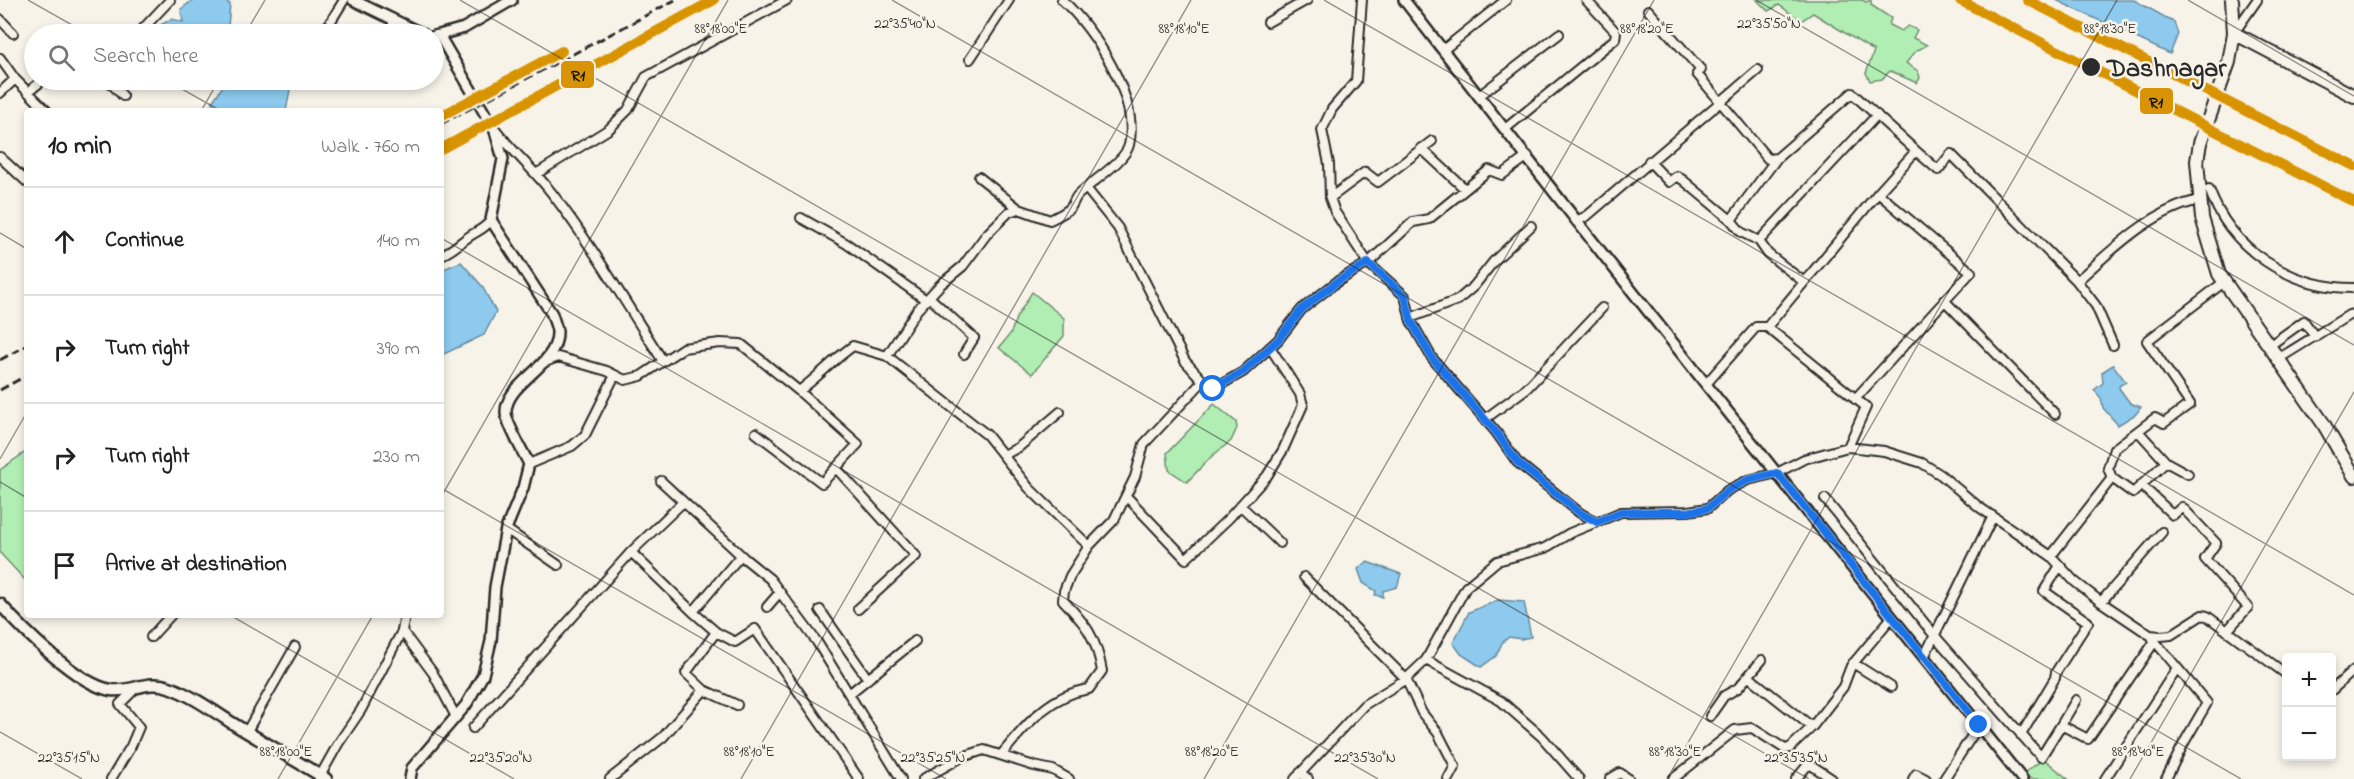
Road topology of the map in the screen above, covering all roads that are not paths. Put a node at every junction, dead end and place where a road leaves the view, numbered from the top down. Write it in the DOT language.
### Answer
graph roads {
  1 [pos="170,0"];
  2 [pos="344,0"];
  3 [pos="354,0"];
  4 [pos="512,0"];
  5 [pos="787,0"];
  6 [pos="1009,0"];
  7 [pos="1062,0"];
  8 [pos="1362,0"];
  9 [pos="1404,0"];
  10 [pos="1506,0"];
  11 [pos="1586,0"];
  12 [pos="2232,0"];
  13 [pos="2257,0"];
  14 [pos="1302,1"];
  15 [pos="1648,10"];
  16 [pos="0,19"];
  17 [pos="395,21"];
  18 [pos="1268,22"];
  19 [pos="147,24"];
  20 [pos="329,24"];
  21 [pos="393,24"];
  22 [pos="401,24"];
  23 [pos="13,33"];
  24 [pos="444,33"];
  25 [pos="2234,33"];
  26 [pos="1559,34"];
  27 [pos="444,48"];
  28 [pos="1443,50"];
  29 [pos="0,58"];
  30 [pos="970,59"];
  31 [pos="1758,70"];
  32 [pos="15,79"];
  33 [pos="24,88"];
  34 [pos="30,90"];
  35 [pos="117,90"];
  36 [pos="28,92"];
  37 [pos="0,93"];
  38 [pos="123,96"];
  39 [pos="1479,96"];
  40 [pos="2354,96"];
  41 [pos="1721,103"];
  42 [pos="44,108"];
  43 [pos="1876,115"];
  44 [pos="489,122"];
  45 [pos="1505,129"];
  46 [pos="1432,141"];
  47 [pos="1421,148"];
  48 [pos="1916,151"];
  49 [pos="1528,156"];
  50 [pos="0,157"];
  51 [pos="1777,158"];
  52 [pos="1649,162"];
  53 [pos="536,174"];
  54 [pos="979,177"];
  55 [pos="24,179"];
  56 [pos="1086,188"];
  57 [pos="1465,189"];
  58 [pos="2209,189"];
  59 [pos="1878,193"];
  60 [pos="1330,198"];
  61 [pos="2200,200"];
  62 [pos="1019,209"];
  63 [pos="801,218"];
  64 [pos="491,220"];
  65 [pos="1731,220"];
  66 [pos="1576,221"];
  67 [pos="1531,226"];
  68 [pos="1759,241"];
  69 [pos="444,254"];
  70 [pos="1368,263"];
  71 [pos="2077,281"];
  72 [pos="1804,282"];
  73 [pos="2224,282"];
  74 [pos="2354,288"];
  75 [pos="928,298"];
  76 [pos="1944,300"];
  77 [pos="1602,308"];
  78 [pos="2354,314"];
  79 [pos="1410,318"];
  80 [pos="1767,327"];
  81 [pos="2315,337"];
  82 [pos="2113,345"];
  83 [pos="2269,346"];
  84 [pos="1270,348"];
  85 [pos="964,354"];
  86 [pos="886,356"];
  87 [pos="2278,359"];
  88 [pos="663,361"];
  89 [pos="543,363"];
  90 [pos="615,375"];
  91 [pos="1203,381"];
  92 [pos="1706,384"];
  93 [pos="799,391"];
  94 [pos="1855,399"];
  95 [pos="1060,412"];
  96 [pos="2055,414"];
  97 [pos="1485,419"];
  98 [pos="2138,431"];
  99 [pos="756,433"];
  100 [pos="1848,447"];
  101 [pos="1005,455"];
  102 [pos="2166,462"];
  103 [pos="529,464"];
  104 [pos="836,468"];
  105 [pos="1777,473"];
  106 [pos="2188,474"];
  107 [pos="2354,476"];
  108 [pos="2112,478"];
  109 [pos="661,481"];
  110 [pos="2142,486"];
  111 [pos="1126,496"];
  112 [pos="1824,499"];
  113 [pos="683,502"];
  114 [pos="1241,506"];
  115 [pos="1992,516"];
  116 [pos="1597,522"];
  117 [pos="506,530"];
  118 [pos="2162,532"];
  119 [pos="1280,543"];
  120 [pos="1089,546"];
  121 [pos="631,552"];
  122 [pos="741,555"];
  123 [pos="2051,556"];
  124 [pos="558,564"];
  125 [pos="2059,567"];
  126 [pos="1304,578"];
  127 [pos="780,592"];
  128 [pos="2101,602"];
  129 [pos="0,604"];
  130 [pos="767,608"];
  131 [pos="858,609"];
  132 [pos="820,610"];
  133 [pos="693,612"];
  134 [pos="1892,616"];
  135 [pos="168,618"];
  136 [pos="404,618"];
  137 [pos="402,631"];
  138 [pos="2227,631"];
  139 [pos="716,632"];
  140 [pos="1934,634"];
  141 [pos="152,637"];
  142 [pos="2152,638"];
  143 [pos="915,641"];
  144 [pos="295,647"];
  145 [pos="1924,657"];
  146 [pos="1426,660"];
  147 [pos="1762,660"];
  148 [pos="1853,663"];
  149 [pos="2178,668"];
  150 [pos="2354,670"];
  151 [pos="2282,671"];
  152 [pos="1749,677"];
  153 [pos="868,679"];
  154 [pos="1406,679"];
  155 [pos="140,685"];
  156 [pos="2336,686"];
  157 [pos="1891,687"];
  158 [pos="704,690"];
  159 [pos="849,694"];
  160 [pos="2076,700"];
  161 [pos="737,705"];
  162 [pos="1710,716"];
  163 [pos="456,717"];
  164 [pos="1979,725"];
  165 [pos="2061,725"];
  166 [pos="1812,727"];
  167 [pos="473,728"];
  168 [pos="247,731"];
  169 [pos="2021,735"];
  170 [pos="1002,754"];
  171 [pos="1297,776"];
  172 [pos="322,778"];
  173 [pos="111,779"];
  174 [pos="410,779"];
  175 [pos="610,779"];
  176 [pos="859,779"];
  177 [pos="901,779"];
  178 [pos="923,779"];
  179 [pos="1069,779"];
  180 [pos="1308,779"];
  181 [pos="1448,779"];
  182 [pos="1579,779"];
  183 [pos="1610,779"];
  184 [pos="1629,779"];
  185 [pos="1673,779"];
  186 [pos="1796,779"];
  187 [pos="1832,779"];
  188 [pos="1913,779"];
  189 [pos="1926,779"];
  190 [pos="1944,779"];
  191 [pos="2022,779"];
  192 [pos="2105,779"];
  193 [pos="2166,779"];
  1 -- 19 [label="street"];
  2 -- 20 [label="street"];
  3 -- 17 [label="street"];
  4 -- 24 [label="street"];
  5 -- 53 [label="street"];
  6 -- 30 [label="street"];
  7 -- 56 [label="street"];
  8 -- 60 [label="street"];
  9 -- 28 [label="street"];
  10 -- 28 [label="street"];
  11 -- 45 [label="street"];
  12 -- 25 [label="main road"];
  13 -- 25 [label="street"];
  14 -- 18 [label="street"];
  15 -- 41 [label="street"];
  16 -- 23 [label="street"];
  17 -- 21 [label="street"];
  17 -- 22 [label="street"];
  25 -- 40 [label="main road"];
  25 -- 61 [label="main road"];
  26 -- 39 [label="street"];
  27 -- 44 [label="street"];
  28 -- 39 [label="street"];
  29 -- 32 [label="street"];
  31 -- 41 [label="street"];
  32 -- 33 [label="street"];
  32 -- 37 [label="street"];
  34 -- 36 [label="street"];
  35 -- 38 [label="street"];
  36 -- 42 [label="street"];
  39 -- 45 [label="street"];
  41 -- 51 [label="street"];
  41 -- 52 [label="street"];
  43 -- 48 [label="street"];
  43 -- 51 [label="street"];
  43 -- 68 [label="street"];
  44 -- 53 [label="street"];
  44 -- 64 [label="street"];
  45 -- 49 [label="street"];
  46 -- 47 [label="street"];
  47 -- 57 [label="street"];
  47 -- 60 [label="street"];
  48 -- 59 [label="street"];
  48 -- 71 [label="street"];
  49 -- 57 [label="street"];
  49 -- 66 [label="street"];
  50 -- 55 [label="street"];
  51 -- 65 [label="street"];
  52 -- 65 [label="street"];
  52 -- 66 [label="street"];
  53 -- 88 [label="street"];
  54 -- 62 [label="street"];
  56 -- 62 [label="street"];
  56 -- 91 [label="street"];
  57 -- 70 [label="street"];
  58 -- 74 [label="street"];
  59 -- 72 [label="street"];
  59 -- 76 [label="street"];
  60 -- 70 [label="street"];
  61 -- 71 [label="street"];
  61 -- 73 [label="main road"];
  62 -- 75 [label="street"];
  63 -- 75 [label="street"];
  64 -- 69 [label="street"];
  64 -- 89 [label="street"];
  65 -- 68 [label="street"];
  66 -- 92 [label="street"];
  67 -- 79 [label="street"];
  68 -- 72 [label="street"];
  70 -- 79 [label="street"];
  70 -- 84 [label="street"];
  71 -- 82 [label="street"];
  72 -- 80 [label="street"];
  73 -- 83 [label="main road"];
  73 -- 98 [label="street"];
  75 -- 85 [label="street"];
  75 -- 86 [label="street"];
  76 -- 94 [label="street"];
  76 -- 96 [label="street"];
  77 -- 97 [label="street"];
  78 -- 81 [label="street"];
  79 -- 97 [label="street"];
  80 -- 92 [label="street"];
  80 -- 94 [label="street"];
  81 -- 83 [label="street"];
  81 -- 87 [label="street"];
  83 -- 87 [label="main road"];
  84 -- 91 [label="street"];
  84 -- 114 [label="street"];
  86 -- 93 [label="street"];
  86 -- 101 [label="street"];
  87 -- 107 [label="main road"];
  88 -- 90 [label="street"];
  88 -- 93 [label="street"];
  89 -- 90 [label="street"];
  89 -- 103 [label="street"];
  90 -- 103 [label="street"];
  91 -- 111 [label="street"];
  92 -- 105 [label="street"];
  93 -- 104 [label="street"];
  94 -- 100 [label="street"];
  95 -- 101 [label="street"];
  97 -- 116 [label="street"];
  98 -- 102 [label="street"];
  98 -- 108 [label="street"];
  99 -- 104 [label="street"];
  100 -- 105 [label="street"];
  100 -- 115 [label="street"];
  101 -- 120 [label="street"];
  102 -- 106 [label="street"];
  102 -- 110 [label="street"];
  103 -- 117 [label="street"];
  104 -- 131 [label="street"];
  105 -- 116 [label="street"];
  105 -- 134 [label="street"];
  108 -- 110 [label="street"];
  108 -- 123 [label="street"];
  109 -- 113 [label="street"];
  110 -- 138 [label="street"];
  111 -- 114 [label="street"];
  111 -- 120 [label="street"];
  112 -- 140 [label="street"];
  113 -- 121 [label="street"];
  113 -- 122 [label="street"];
  114 -- 119 [label="street"];
  115 -- 123 [label="street"];
  115 -- 140 [label="street"];
  116 -- 146 [label="street"];
  117 -- 124 [label="street"];
  117 -- 163 [label="street"];
  118 -- 128 [label="street"];
  120 -- 170 [label="street"];
  121 -- 133 [label="street"];
  121 -- 167 [label="street"];
  122 -- 127 [label="street"];
  122 -- 133 [label="street"];
  123 -- 125 [label="street"];
  125 -- 128 [label="street"];
  125 -- 169 [label="street"];
  126 -- 154 [label="street"];
  127 -- 130 [label="street"];
  127 -- 159 [label="street"];
  128 -- 142 [label="street"];
  129 -- 155 [label="main road"];
  132 -- 153 [label="street"];
  133 -- 139 [label="street"];
  134 -- 145 [label="street"];
  134 -- 148 [label="street"];
  135 -- 141 [label="street"];
  136 -- 137 [label="street"];
  137 -- 163 [label="street"];
  137 -- 172 [label="street"];
  138 -- 142 [label="street"];
  138 -- 151 [label="street"];
  139 -- 158 [label="street"];
  139 -- 176 [label="street"];
  140 -- 145 [label="street"];
  140 -- 169 [label="street"];
  142 -- 149 [label="street"];
  142 -- 165 [label="street"];
  143 -- 153 [label="street"];
  144 -- 168 [label="street"];
  145 -- 164 [label="street"];
  146 -- 154 [label="street"];
  146 -- 182 [label="street"];
  147 -- 152 [label="street"];
  148 -- 157 [label="street"];
  148 -- 166 [label="street"];
  149 -- 192 [label="street"];
  149 -- 193 [label="street"];
  150 -- 156 [label="street"];
  152 -- 162 [label="street"];
  152 -- 166 [label="street"];
  153 -- 159 [label="street"];
  154 -- 171 [label="street"];
  154 -- 181 [label="street"];
  155 -- 168 [label="main road"];
  155 -- 173 [label="street"];
  158 -- 161 [label="street"];
  158 -- 175 [label="street"];
  159 -- 177 [label="street"];
  160 -- 165 [label="street"];
  163 -- 174 [label="street"];
  164 -- 190 [label="street"];
  164 -- 191 [label="street"];
  165 -- 169 [label="street"];
  166 -- 185 [label="street"];
  168 -- 172 [label="main road"];
  170 -- 178 [label="street"];
  170 -- 179 [label="street"];
  171 -- 180 [label="street"];
  183 -- 184 [label="street"];
  186 -- 187 [label="street"];
  188 -- 189 [label="street"];
}
